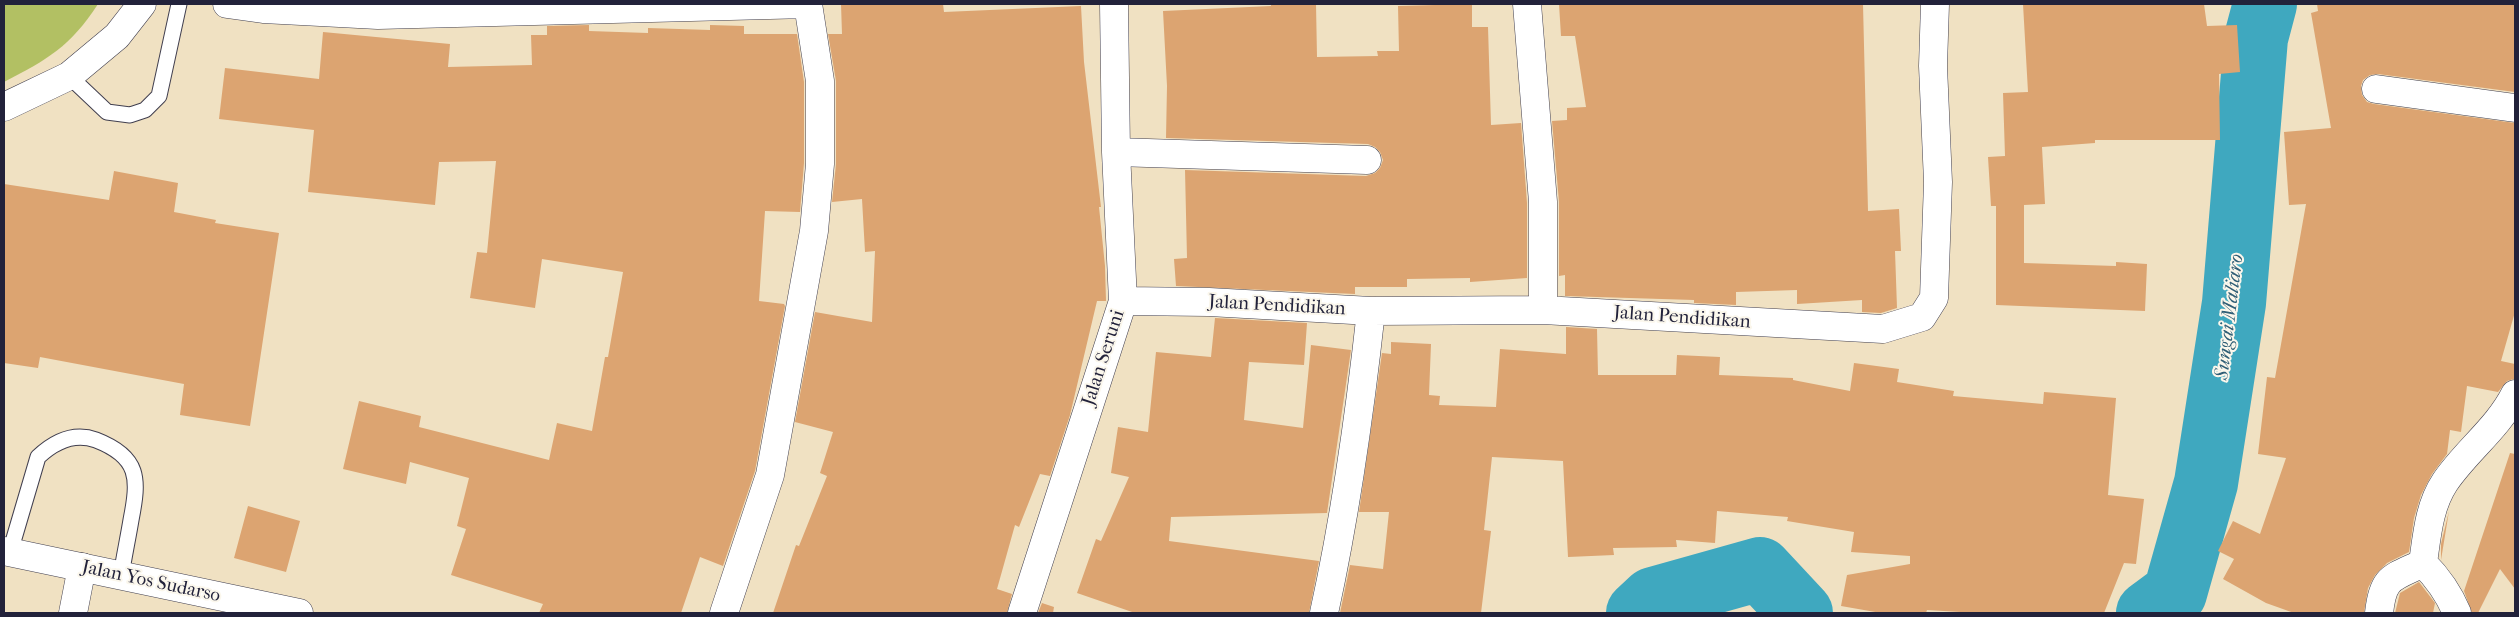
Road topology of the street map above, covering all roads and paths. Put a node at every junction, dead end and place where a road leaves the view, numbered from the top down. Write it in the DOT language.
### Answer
graph roads {
  1 [pos="142,4"];
  2 [pos="179,4"];
  3 [pos="227,4"];
  4 [pos="808,4"];
  5 [pos="1114,4"];
  6 [pos="1527,4"];
  7 [pos="1935,4"];
  8 [pos="69,76"];
  9 [pos="2376,89"];
  10 [pos="4,107"];
  11 [pos="2515,108"];
  12 [pos="1116,152"];
  13 [pos="1367,160"];
  14 [pos="1122,301"];
  15 [pos="1543,310"];
  16 [pos="1371,311"];
  17 [pos="2515,394"];
  18 [pos="7,551"];
  19 [pos="2423,563"];
  20 [pos="82,567"];
  21 [pos="121,576"];
  22 [pos="73,613"];
  23 [pos="299,613"];
  24 [pos="724,613"];
  25 [pos="1022,613"];
  26 [pos="1324,613"];
  27 [pos="2379,613"];
  28 [pos="2457,613"];
  1 -- 8 [label="street"];
  2 -- 8 [label="lane"];
  3 -- 4 [label="street"];
  4 -- 24 [label="street"];
  5 -- 12 [label="street, Jalan Seruni"];
  6 -- 15 [label="street"];
  7 -- 15 [label="street, Jalan Pendidikan"];
  8 -- 10 [label="street"];
  9 -- 11 [label="street"];
  12 -- 13 [label="street"];
  12 -- 14 [label="street, Jalan Seruni"];
  14 -- 16 [label="street, Jalan Pendidikan"];
  14 -- 25 [label="street, Jalan Seruni"];
  15 -- 16 [label="street, Jalan Pendidikan"];
  16 -- 26 [label="street"];
  17 -- 19 [label="street"];
  18 -- 20 [label="street, Jalan Yos Sudarso"];
  18 -- 21 [label="lane"];
  19 -- 27 [label="street"];
  19 -- 28 [label="street"];
  20 -- 21 [label="street, Jalan Yos Sudarso"];
  20 -- 22 [label="street"];
  21 -- 23 [label="street, Jalan Yos Sudarso"];
}
